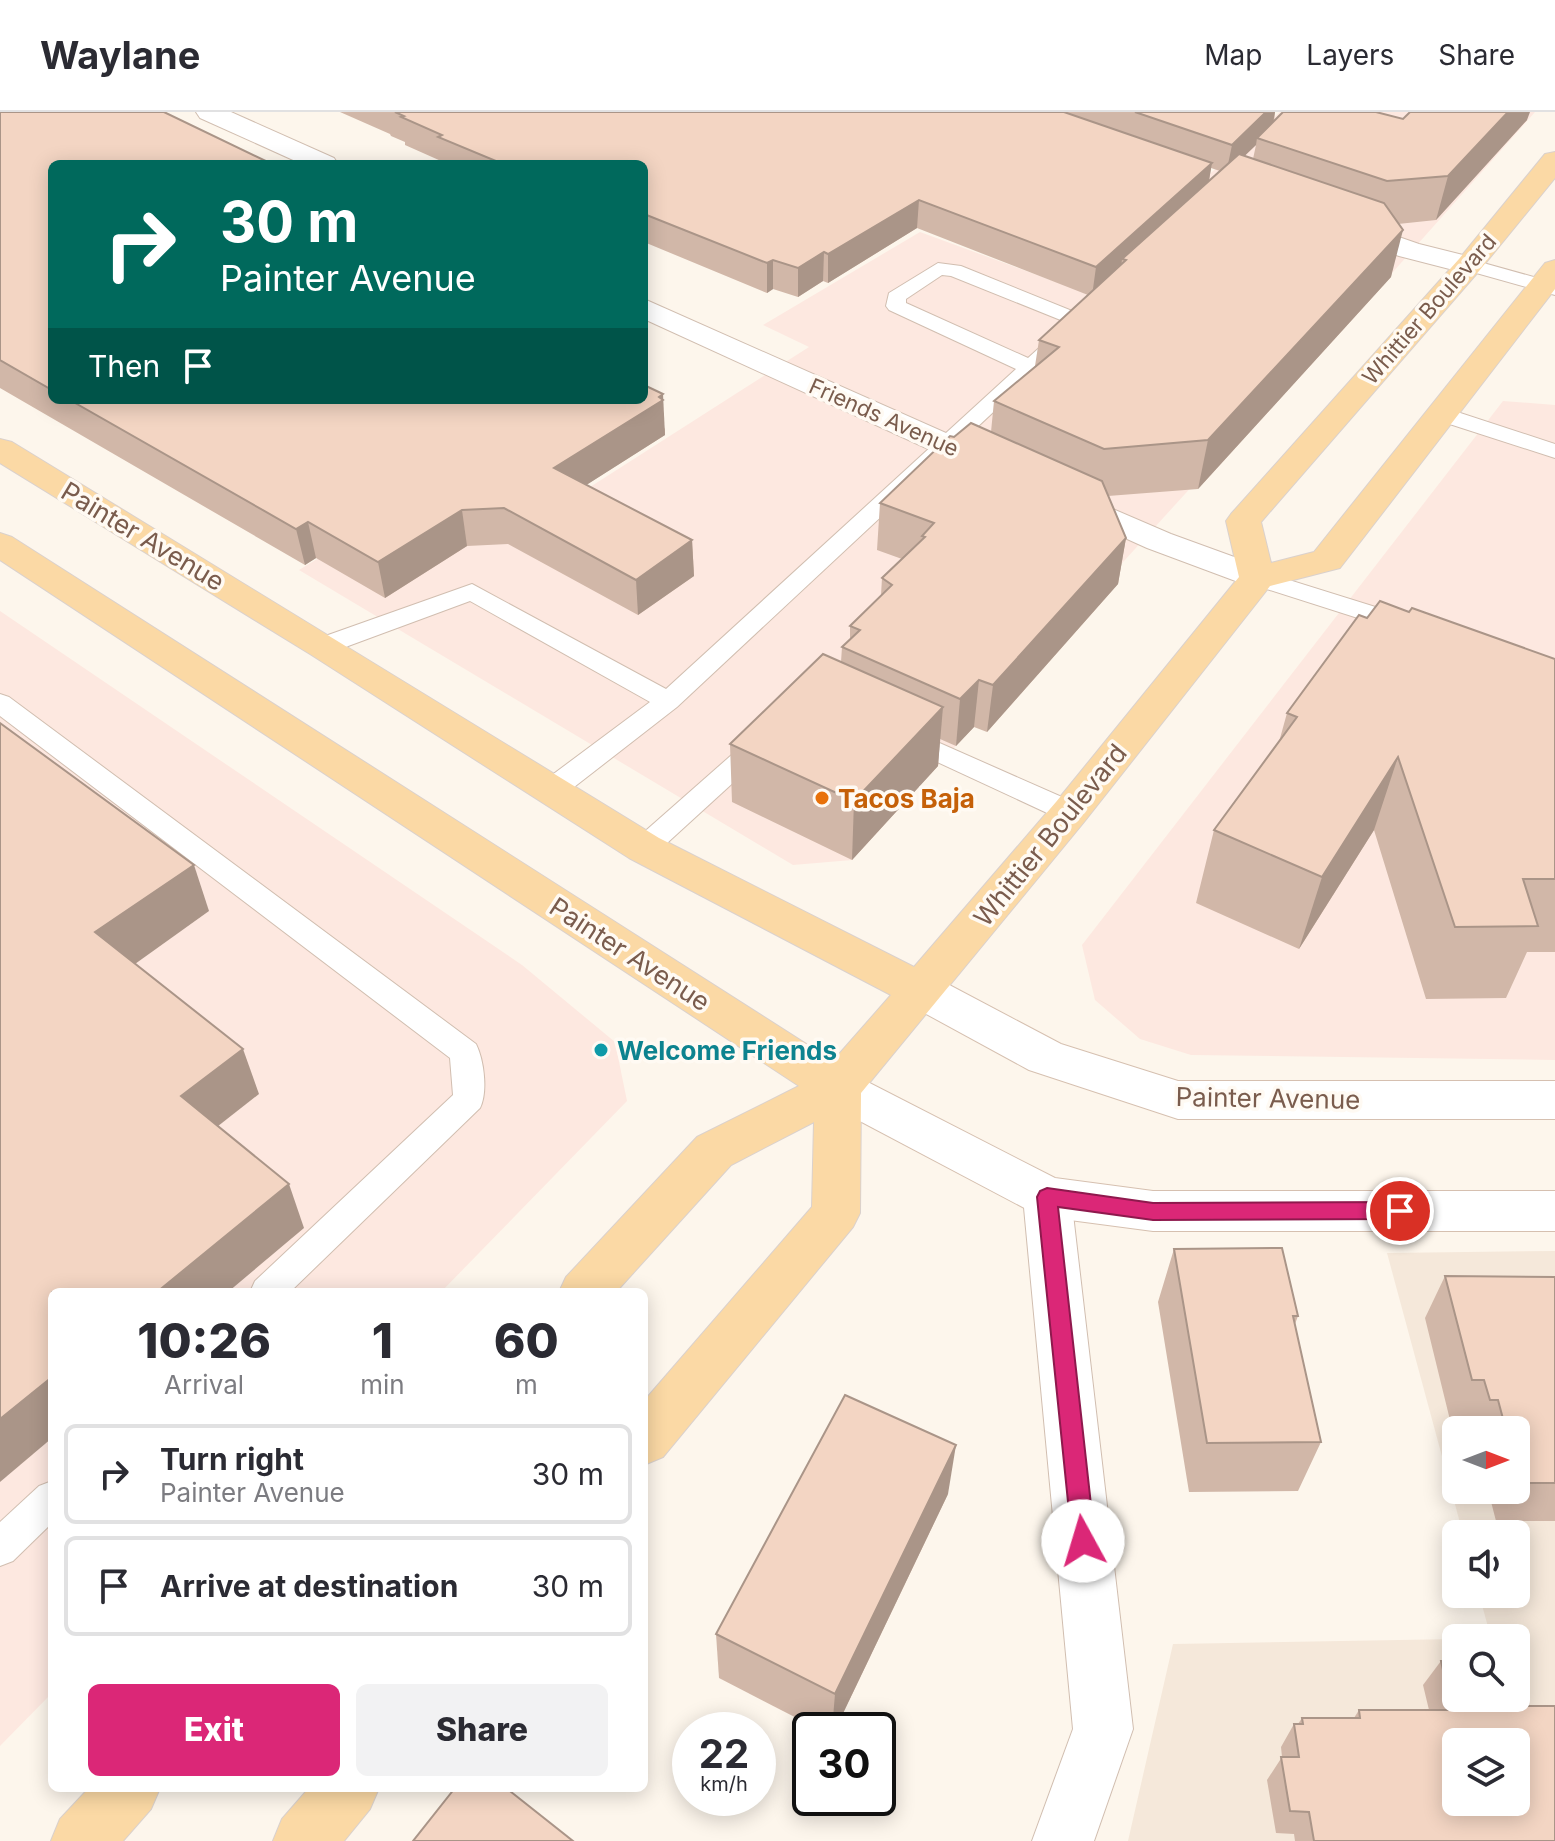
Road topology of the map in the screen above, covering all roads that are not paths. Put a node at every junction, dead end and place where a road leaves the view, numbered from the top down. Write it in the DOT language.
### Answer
graph roads {
  1 [pos="209,112"];
  2 [pos="315,160"];
  3 [pos="1555,160"];
  4 [pos="1318,219"];
  5 [pos="1469,265"];
  6 [pos="1551,281"];
  7 [pos="648,310"];
  8 [pos="1030,367"];
  9 [pos="1442,414"];
  10 [pos="944,444"];
  11 [pos="0,449"];
  12 [pos="1555,451"];
  13 [pos="0,544"];
  14 [pos="1257,578"];
  15 [pos="1436,635"];
  16 [pos="323,646"];
  17 [pos="668,701"];
  18 [pos="0,703"];
  19 [pos="871,721"];
  20 [pos="780,725"];
  21 [pos="550,791"];
  22 [pos="1070,812"];
  23 [pos="644,848"];
  24 [pos="922,991"];
  25 [pos="838,1088"];
  26 [pos="1555,1100"];
  27 [pos="1047,1197"];
  28 [pos="1555,1211"];
  29 [pos="271,1288"];
  30 [pos="588,1288"];
  31 [pos="648,1435"];
  32 [pos="48,1502"];
  33 [pos="0,1548"];
  34 [pos="126,1792"];
  35 [pos="346,1792"];
  36 [pos="82,1841"];
  37 [pos="304,1841"];
  38 [pos="1063,1841"];
  1 -- 2 [label="street"];
  3 -- 5 [label="main road, Whittier Boulevard"];
  4 -- 5 [label="street"];
  5 -- 6 [label="lane"];
  5 -- 14 [label="main road, Whittier Boulevard"];
  6 -- 9 [label="main road"];
  7 -- 10 [label="street, Friends Avenue"];
  8 -- 8 [label="lane"];
  8 -- 10 [label="lane"];
  9 -- 12 [label="lane"];
  9 -- 14 [label="main road"];
  10 -- 14 [label="street, Friends Avenue"];
  10 -- 17 [label="lane"];
  11 -- 16 [label="main road, Painter Avenue"];
  13 -- 25 [label="main road, Painter Avenue"];
  14 -- 15 [label="lane"];
  14 -- 22 [label="main road, Whittier Boulevard"];
  16 -- 17 [label="lane"];
  16 -- 21 [label="main road, Painter Avenue"];
  17 -- 21 [label="lane"];
  18 -- 29 [label="lane"];
  19 -- 22 [label="lane"];
  20 -- 23 [label="lane"];
  21 -- 23 [label="main road, Painter Avenue"];
  22 -- 24 [label="main road, Whittier Boulevard"];
  23 -- 24 [label="main road, Painter Avenue"];
  24 -- 25 [label="main road, Whittier Boulevard"];
  24 -- 26 [label="street, Painter Avenue"];
  25 -- 27 [label="street, Painter Avenue"];
  25 -- 30 [label="main road, Whittier Boulevard"];
  25 -- 31 [label="main road"];
  27 -- 28 [label="street, Painter Avenue"];
  27 -- 38 [label="street"];
  32 -- 33 [label="lane"];
  34 -- 36 [label="main road"];
  35 -- 37 [label="main road"];
}
